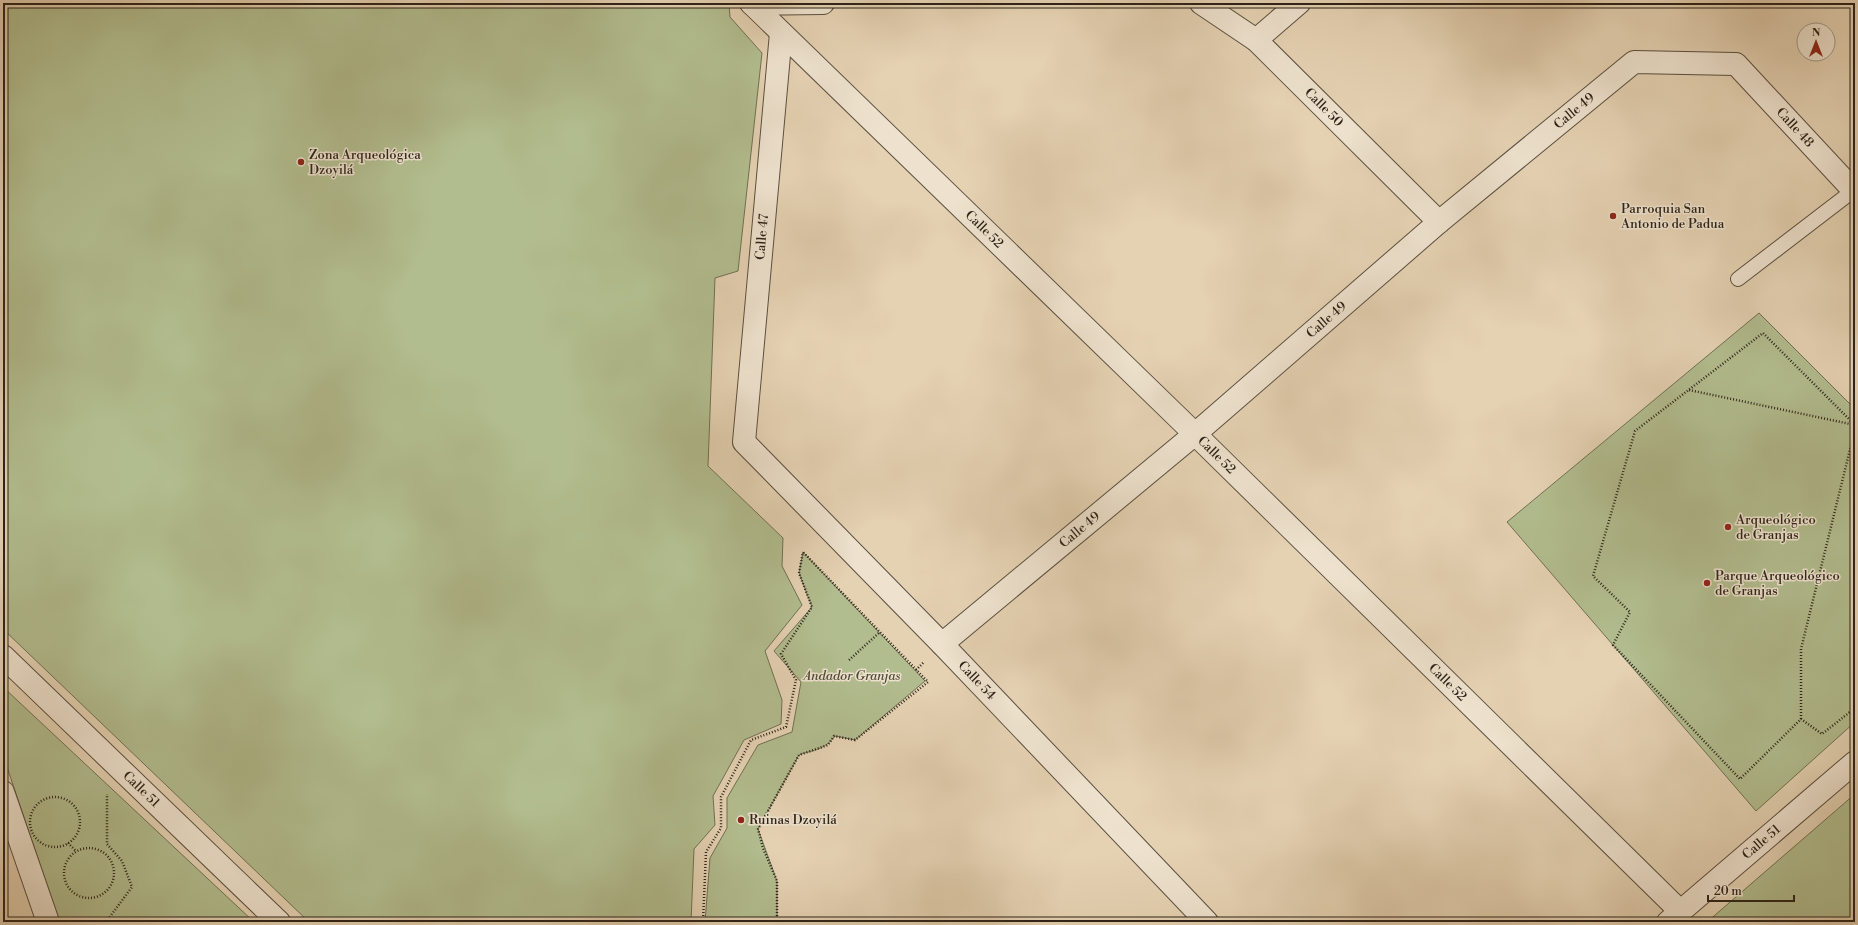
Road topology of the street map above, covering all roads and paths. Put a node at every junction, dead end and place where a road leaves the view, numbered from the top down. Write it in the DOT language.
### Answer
graph roads {
  1 [pos="751,3"];
  2 [pos="823,3"];
  3 [pos="1201,3"];
  4 [pos="1298,3"];
  5 [pos="781,33"];
  6 [pos="1256,40"];
  7 [pos="1736,64"];
  8 [pos="1854,191"];
  9 [pos="1439,222"];
  10 [pos="1738,280"];
  11 [pos="1689,390"];
  12 [pos="1855,425"];
  13 [pos="1855,429"];
  14 [pos="1195,434"];
  15 [pos="744,442"];
  16 [pos="880,632"];
  17 [pos="942,644"];
  18 [pos="3,656"];
  19 [pos="849,660"];
  20 [pos="1855,708"];
  21 [pos="1801,719"];
  22 [pos="108,758"];
  23 [pos="1855,762"];
  24 [pos="3,792"];
  25 [pos="68,842"];
  26 [pos="76,851"];
  27 [pos="1674,917"];
  28 [pos="48,922"];
  29 [pos="106,922"];
  30 [pos="279,922"];
  31 [pos="703,922"];
  32 [pos="776,922"];
  33 [pos="1208,922"];
  1 -- 2 [label="street"];
  1 -- 5 [label="street, Calle 52"];
  3 -- 6 [label="street, Calle 50"];
  4 -- 6 [label="street"];
  5 -- 14 [label="street, Calle 52"];
  5 -- 15 [label="street, Calle 47"];
  6 -- 9 [label="street, Calle 50"];
  7 -- 8 [label="street, Calle 48"];
  7 -- 9 [label="street, Calle 49"];
  8 -- 10 [label="lane"];
  9 -- 14 [label="street, Calle 49"];
  11 -- 12 [label="path"];
  11 -- 12 [label="path"];
  11 -- 21 [label="path"];
  13 -- 21 [label="path"];
  14 -- 17 [label="street, Calle 49"];
  14 -- 27 [label="street, Calle 52"];
  15 -- 17 [label="street, Calle 54"];
  16 -- 19 [label="path"];
  16 -- 31 [label="path"];
  16 -- 32 [label="path"];
  17 -- 33 [label="street, Calle 54"];
  18 -- 22 [label="street, Calle 51"];
  20 -- 21 [label="path"];
  22 -- 29 [label="path"];
  22 -- 30 [label="street, Calle 51"];
  23 -- 27 [label="street, Calle 51"];
  24 -- 28 [label="street"];
  25 -- 25 [label="path"];
  25 -- 26 [label="path"];
  26 -- 26 [label="path"];
}
